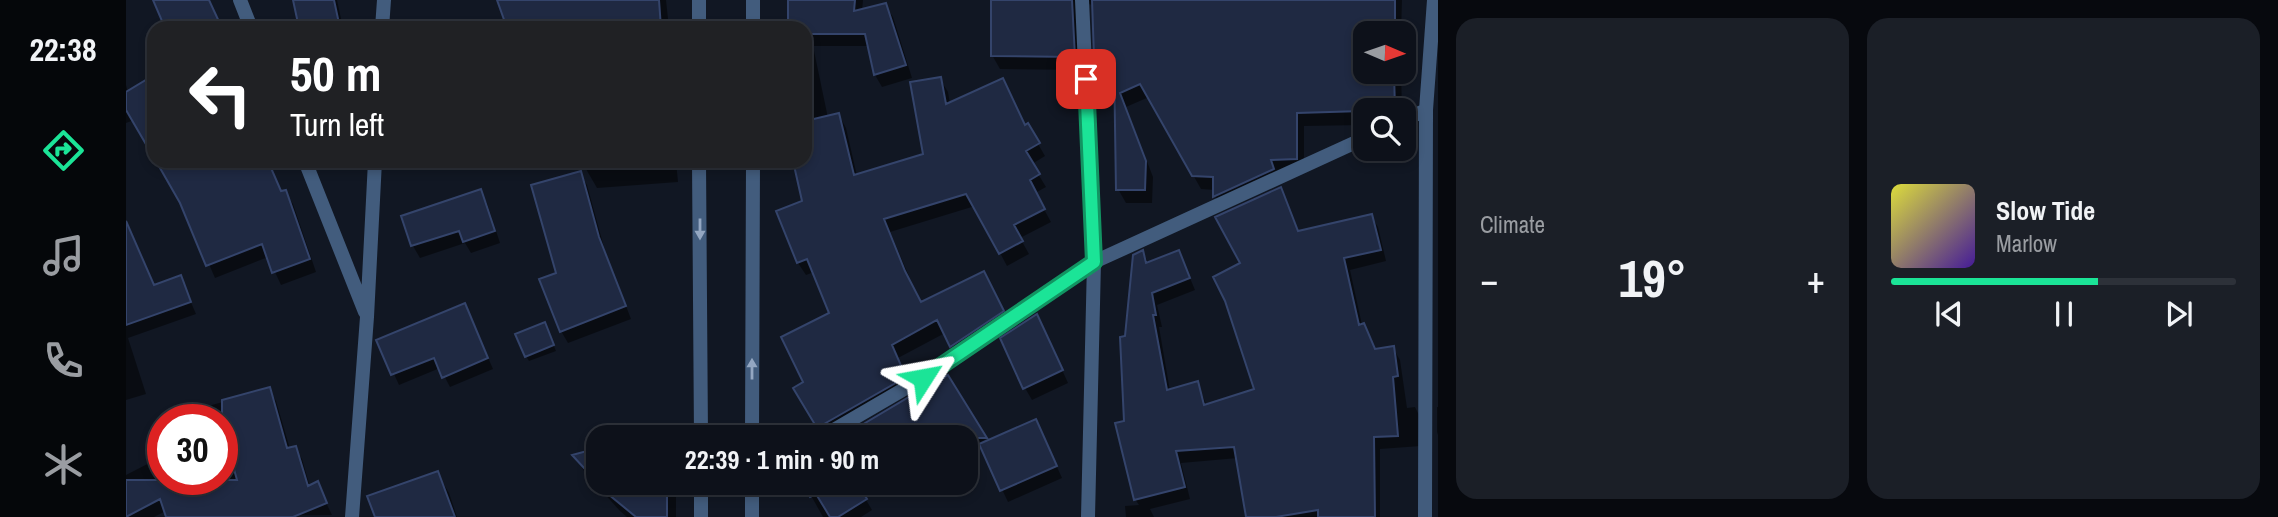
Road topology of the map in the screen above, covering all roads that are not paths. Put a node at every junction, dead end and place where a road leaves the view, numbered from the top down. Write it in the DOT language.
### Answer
graph roads {
  1 [pos="240,0"];
  2 [pos="384,0"];
  3 [pos="699,0"];
  4 [pos="753,0"];
  5 [pos="1082,0"];
  6 [pos="1434,0"];
  7 [pos="248,21"];
  8 [pos="382,21"];
  9 [pos="699,21"];
  10 [pos="753,21"];
  11 [pos="1426,110"];
  12 [pos="1416,115"];
  13 [pos="1353,143"];
  14 [pos="307,168"];
  15 [pos="375,168"];
  16 [pos="699,168"];
  17 [pos="753,168"];
  18 [pos="1094,262"];
  19 [pos="367,317"];
  20 [pos="701,425"];
  21 [pos="752,425"];
  22 [pos="842,425"];
  23 [pos="701,495"];
  24 [pos="752,495"];
  25 [pos="352,517"];
  26 [pos="701,517"];
  27 [pos="752,517"];
  28 [pos="1088,517"];
  29 [pos="1425,517"];
  1 -- 7 [label="street"];
  2 -- 8 [label="street"];
  3 -- 9 [label="street"];
  4 -- 10 [label="street"];
  5 -- 18 [label="street"];
  6 -- 11 [label="street"];
  11 -- 12 [label="street"];
  11 -- 29 [label="street"];
  13 -- 18 [label="street"];
  14 -- 19 [label="street"];
  15 -- 19 [label="street"];
  16 -- 20 [label="street, one-way"];
  21 -- 17 [label="street, one-way"];
  18 -- 22 [label="street"];
  18 -- 28 [label="street"];
  19 -- 25 [label="street"];
  23 -- 26 [label="street"];
  24 -- 27 [label="street"];
}
